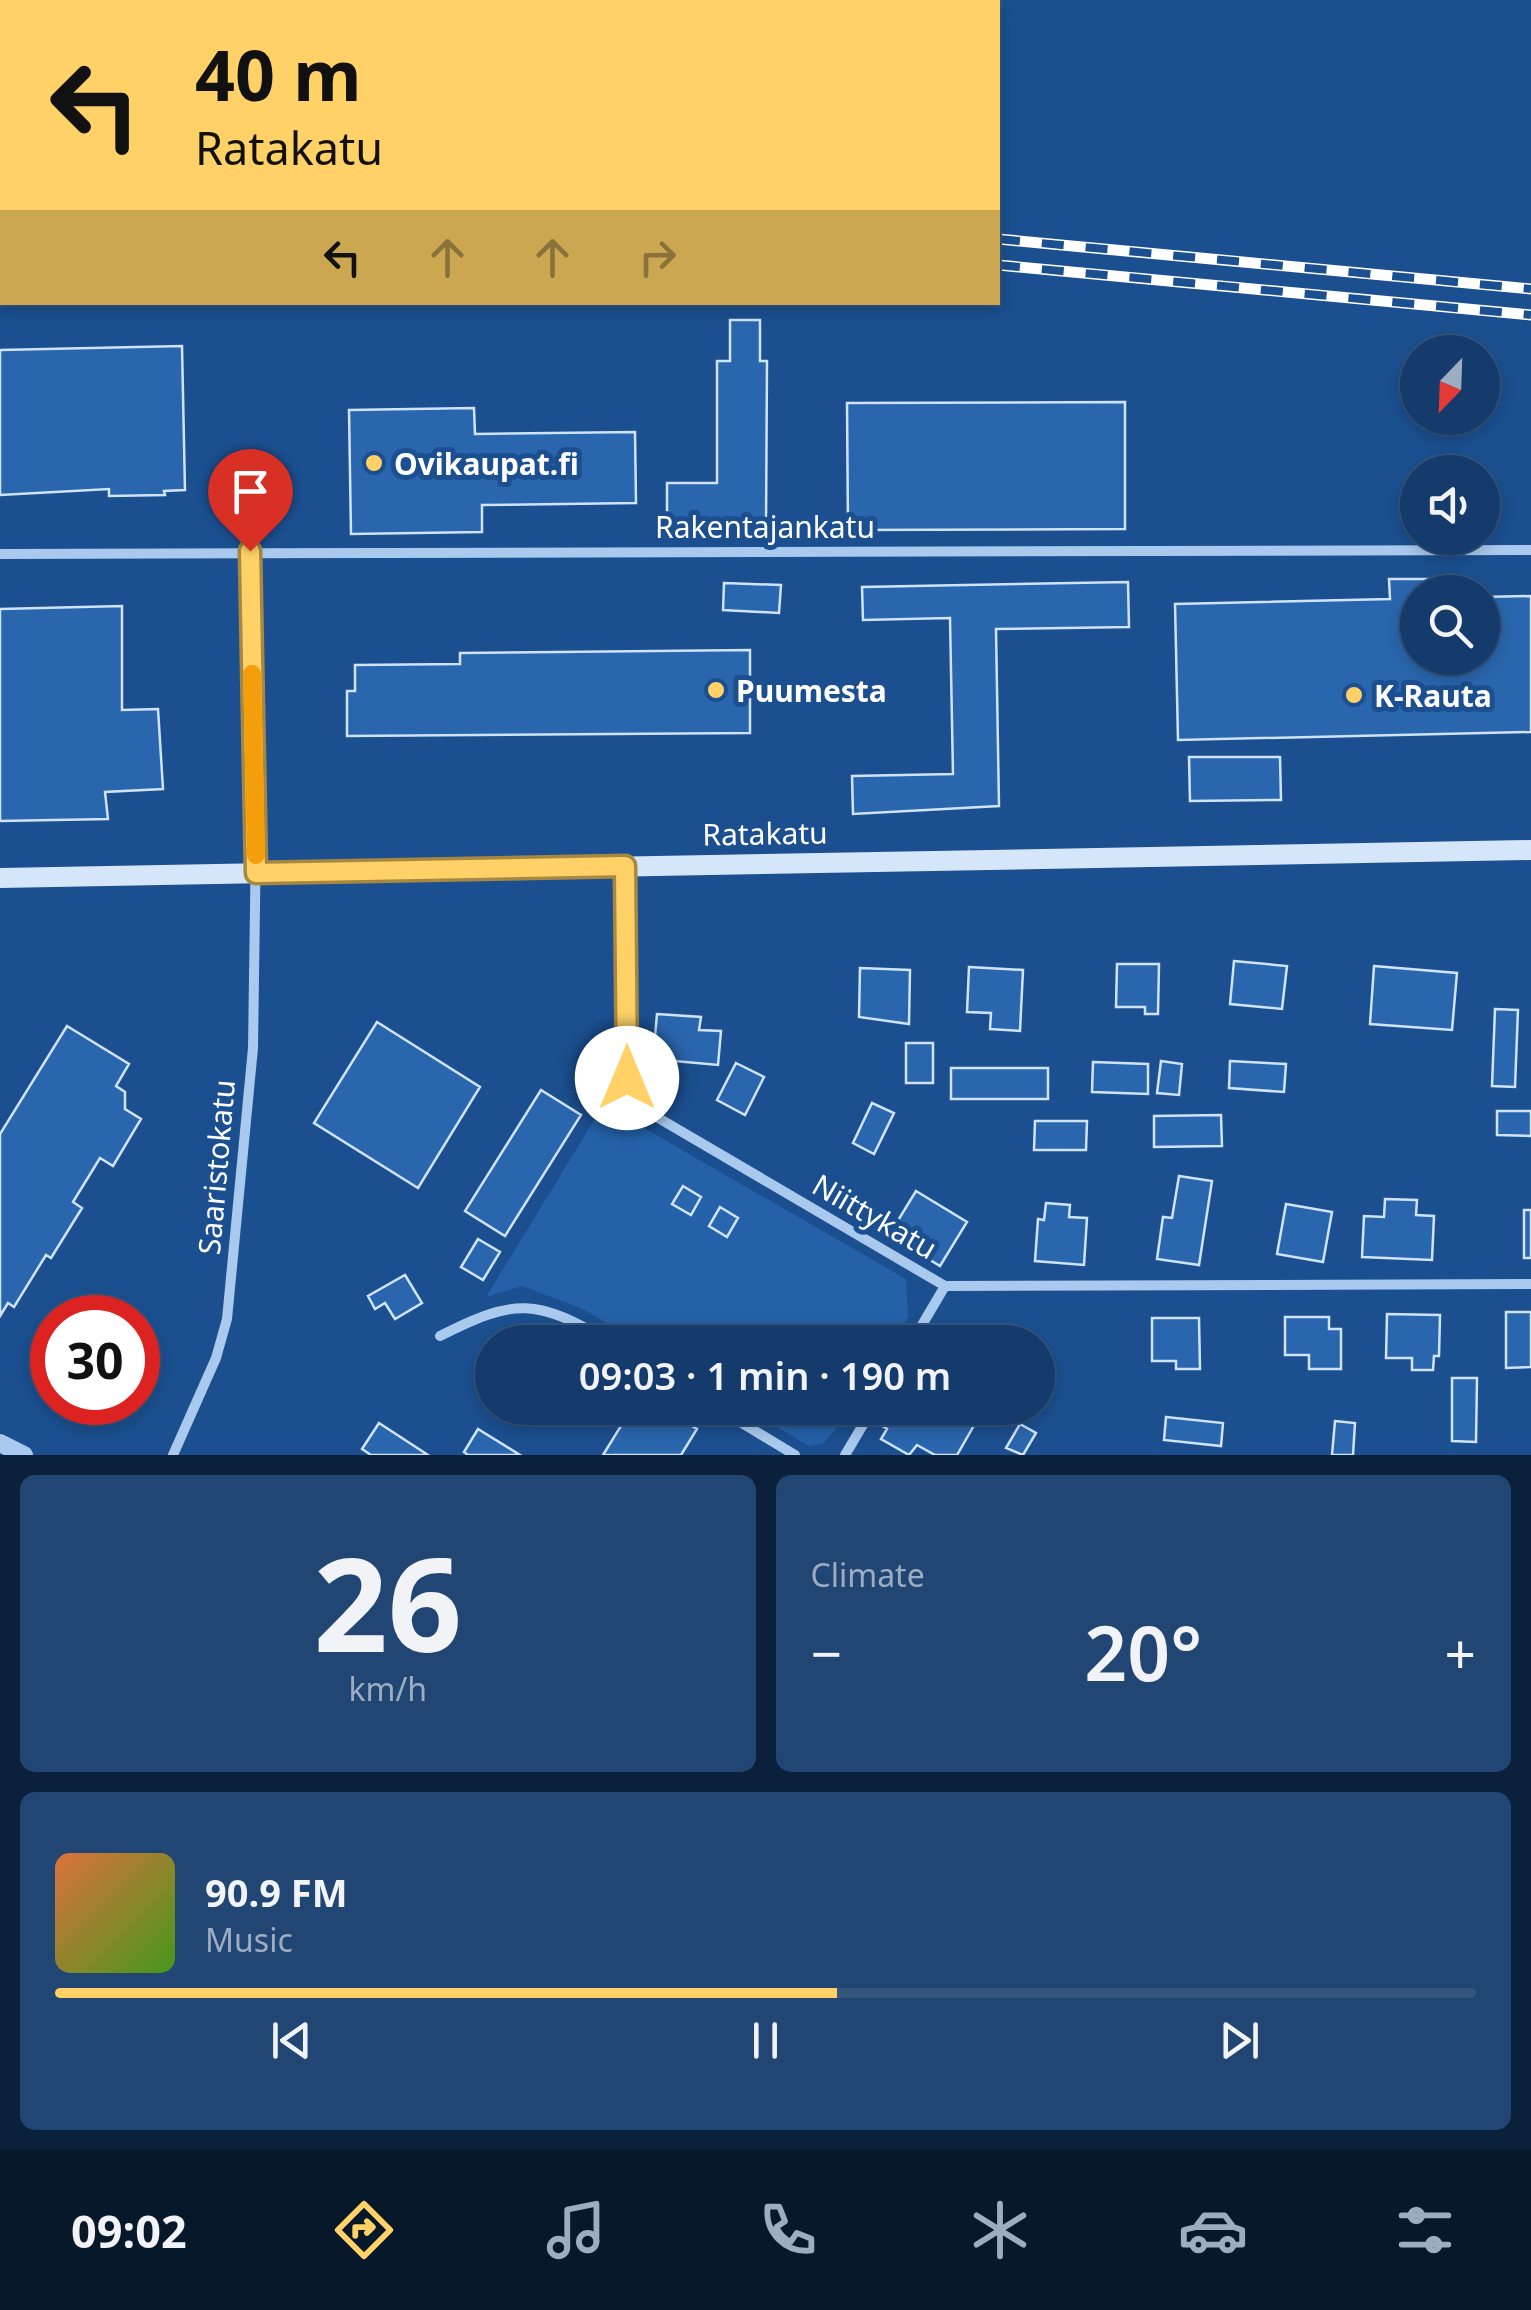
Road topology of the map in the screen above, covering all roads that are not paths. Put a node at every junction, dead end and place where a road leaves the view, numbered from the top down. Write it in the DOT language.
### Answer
graph roads {
  1 [pos="1531,550"];
  2 [pos="250,551"];
  3 [pos="0,554"];
  4 [pos="1531,850"];
  5 [pos="625,866"];
  6 [pos="256,873"];
  7 [pos="0,878"];
  8 [pos="1531,1284"];
  9 [pos="945,1286"];
  10 [pos="571,1325"];
  11 [pos="922,1325"];
  12 [pos="440,1336"];
  13 [pos="745,1425"];
  14 [pos="863,1425"];
  15 [pos="0,1443"];
  16 [pos="24,1455"];
  17 [pos="173,1455"];
  18 [pos="795,1455"];
  19 [pos="845,1455"];
  1 -- 2 [label="street, Rakentajankatu"];
  2 -- 3 [label="street, Rakentajankatu"];
  2 -- 6 [label="street, Saaristokatu"];
  4 -- 5 [label="main road, Ratakatu"];
  5 -- 6 [label="main road, Ratakatu"];
  5 -- 9 [label="street, Niittykatu"];
  6 -- 7 [label="main road, Ratakatu"];
  6 -- 17 [label="street, Saaristokatu"];
  8 -- 9 [label="street, Niittykatu"];
  9 -- 11 [label="street"];
  10 -- 12 [label="street"];
  13 -- 18 [label="street"];
  14 -- 19 [label="street"];
  15 -- 16 [label="street"];
}
